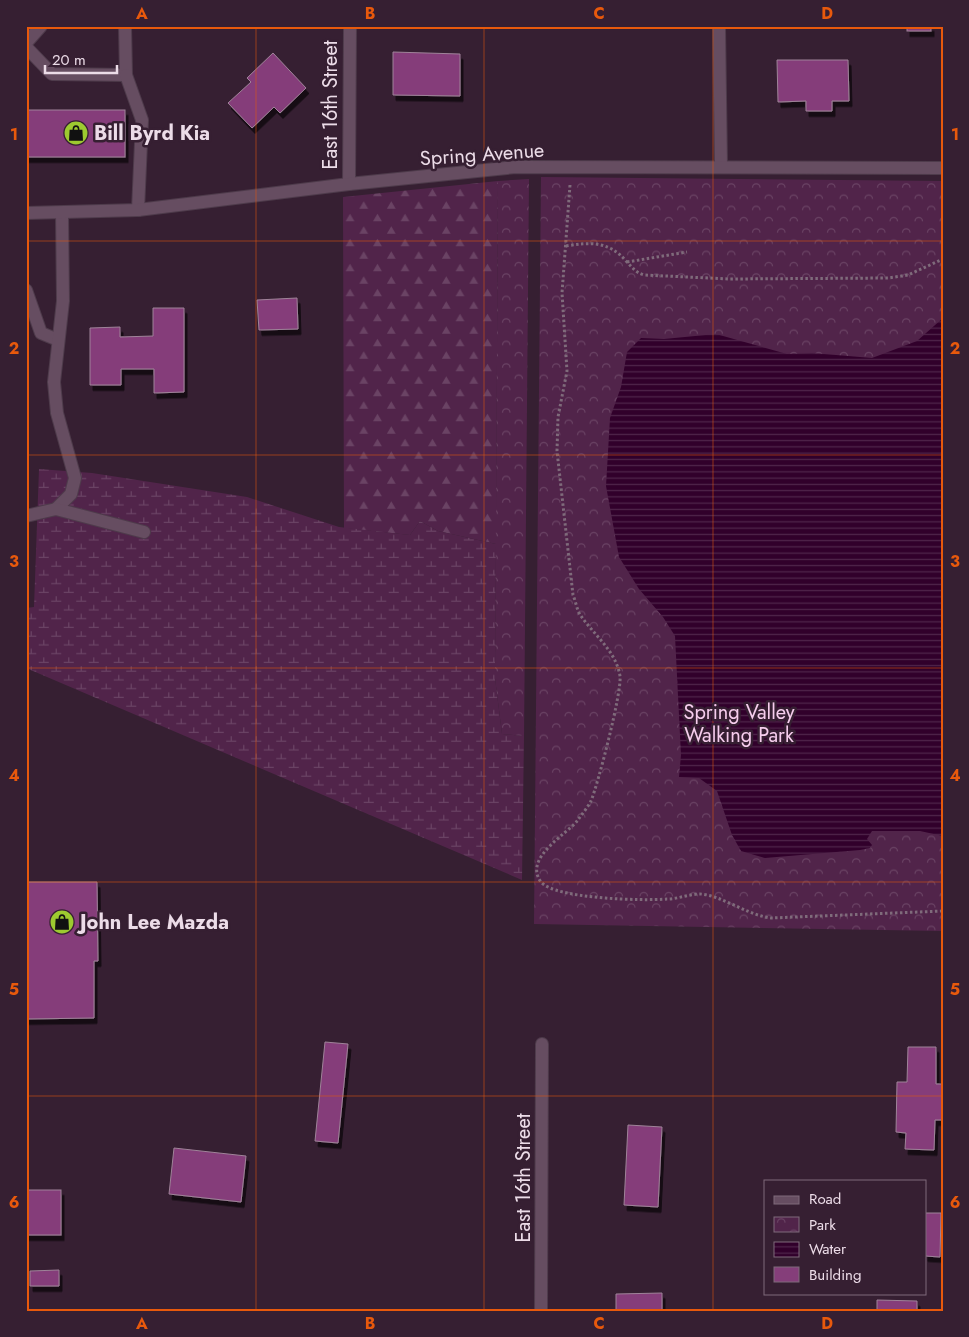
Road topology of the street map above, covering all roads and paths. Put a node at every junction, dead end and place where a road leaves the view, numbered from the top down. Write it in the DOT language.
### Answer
graph roads {
  1 [pos="41,26"];
  2 [pos="126,26"];
  3 [pos="350,26"];
  4 [pos="719,26"];
  5 [pos="26,42"];
  6 [pos="26,47"];
  7 [pos="126,75"];
  8 [pos="721,166"];
  9 [pos="571,167"];
  10 [pos="943,168"];
  11 [pos="349,184"];
  12 [pos="138,210"];
  13 [pos="62,213"];
  14 [pos="26,214"];
  15 [pos="566,246"];
  16 [pos="687,252"];
  17 [pos="943,259"];
  18 [pos="627,262"];
  19 [pos="26,290"];
  20 [pos="58,340"];
  21 [pos="56,509"];
  22 [pos="26,516"];
  23 [pos="144,532"];
  24 [pos="943,911"];
  25 [pos="542,1044"];
  26 [pos="541,1311"];
  1 -- 5 [label="street"];
  2 -- 7 [label="street"];
  3 -- 11 [label="street, East 16th Street"];
  4 -- 8 [label="street"];
  6 -- 7 [label="street"];
  7 -- 12 [label="street"];
  8 -- 9 [label="street, Spring Avenue"];
  8 -- 10 [label="street, Spring Avenue"];
  9 -- 11 [label="street, Spring Avenue"];
  9 -- 15 [label="path"];
  11 -- 12 [label="street, Spring Avenue"];
  12 -- 13 [label="street, Spring Avenue"];
  13 -- 14 [label="street, Spring Avenue"];
  13 -- 20 [label="street"];
  15 -- 18 [label="path"];
  15 -- 24 [label="path"];
  16 -- 18 [label="path"];
  17 -- 18 [label="path"];
  19 -- 20 [label="street"];
  20 -- 21 [label="street"];
  21 -- 22 [label="street"];
  21 -- 23 [label="street"];
  25 -- 26 [label="street, East 16th Street"];
}
